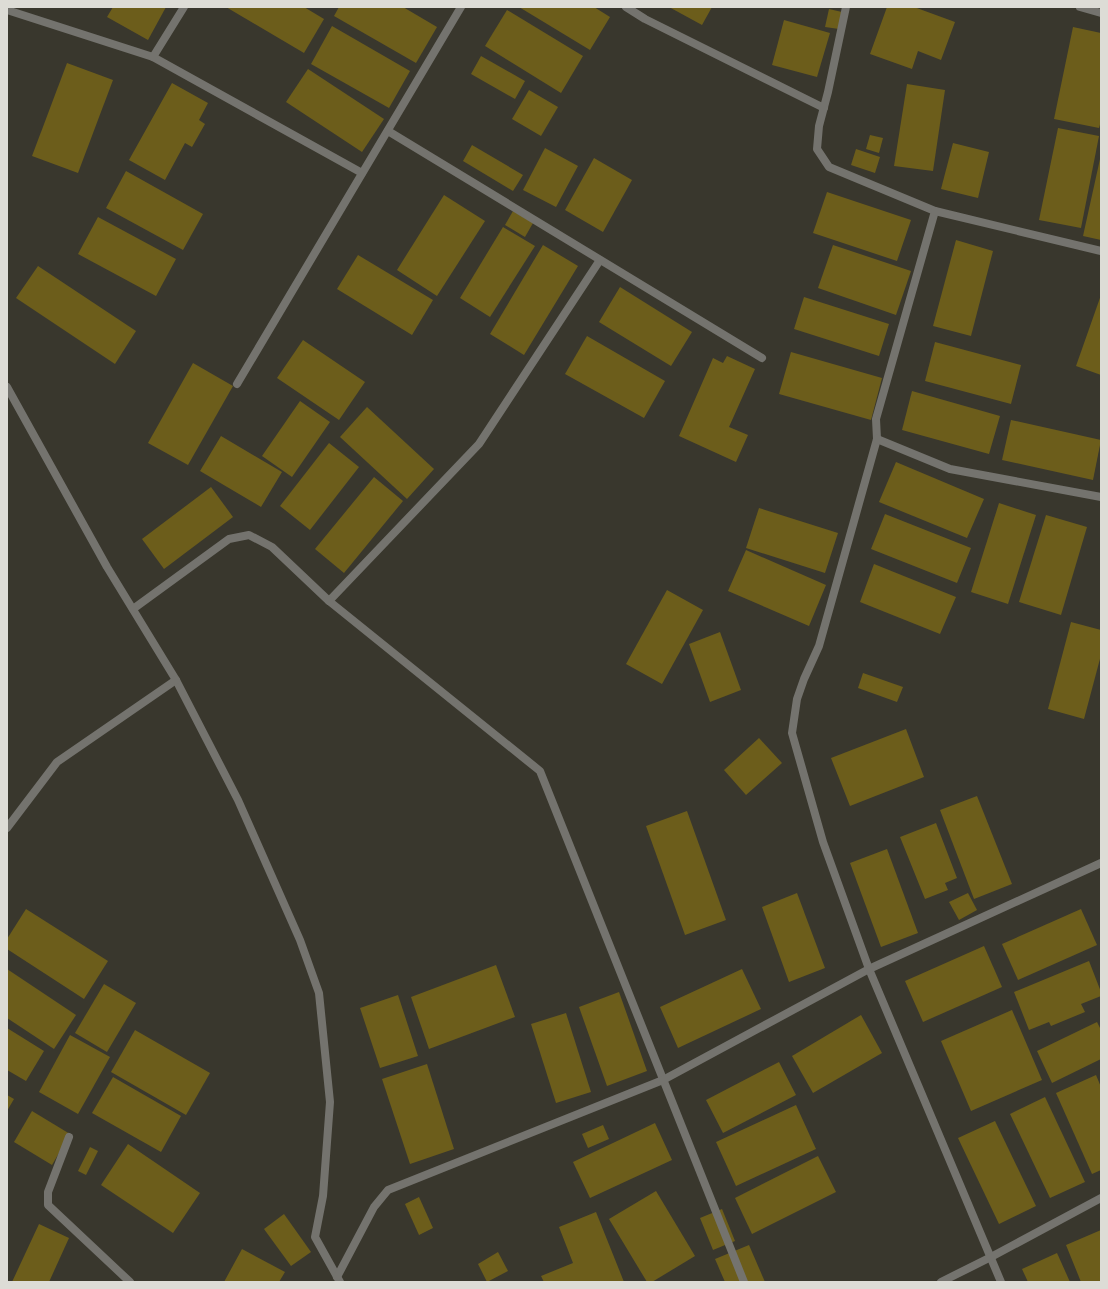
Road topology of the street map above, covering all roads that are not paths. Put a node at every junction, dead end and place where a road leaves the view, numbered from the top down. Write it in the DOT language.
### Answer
graph roads {
  1 [pos="184,7"];
  2 [pos="461,7"];
  3 [pos="626,7"];
  4 [pos="846,7"];
  5 [pos="1080,7"];
  6 [pos="7,10"];
  7 [pos="1101,13"];
  8 [pos="153,57"];
  9 [pos="824,108"];
  10 [pos="388,131"];
  11 [pos="362,173"];
  12 [pos="935,211"];
  13 [pos="1101,251"];
  14 [pos="600,260"];
  15 [pos="762,358"];
  16 [pos="237,384"];
  17 [pos="7,387"];
  18 [pos="877,439"];
  19 [pos="1101,497"];
  20 [pos="329,601"];
  21 [pos="133,609"];
  22 [pos="176,680"];
  23 [pos="7,828"];
  24 [pos="1101,863"];
  25 [pos="869,969"];
  26 [pos="664,1080"];
  27 [pos="69,1137"];
  28 [pos="1101,1198"];
  29 [pos="991,1257"];
  30 [pos="338,1280"];
  31 [pos="130,1282"];
  32 [pos="744,1282"];
  33 [pos="941,1282"];
  34 [pos="1001,1282"];
  1 -- 8 [label="street"];
  2 -- 10 [label="street"];
  3 -- 9 [label="street"];
  4 -- 9 [label="street"];
  5 -- 7 [label="street"];
  6 -- 8 [label="street"];
  8 -- 11 [label="street"];
  9 -- 12 [label="street"];
  10 -- 11 [label="street"];
  10 -- 14 [label="street"];
  11 -- 16 [label="street"];
  12 -- 13 [label="street"];
  12 -- 18 [label="street"];
  14 -- 15 [label="street"];
  14 -- 20 [label="street"];
  17 -- 21 [label="street"];
  18 -- 19 [label="street"];
  18 -- 25 [label="street"];
  20 -- 21 [label="street"];
  20 -- 26 [label="street"];
  21 -- 22 [label="street"];
  22 -- 23 [label="street"];
  22 -- 30 [label="street"];
  24 -- 25 [label="street"];
  25 -- 26 [label="street"];
  25 -- 29 [label="street"];
  26 -- 30 [label="street"];
  26 -- 32 [label="street"];
  27 -- 31 [label="street"];
  28 -- 29 [label="street"];
  29 -- 33 [label="street"];
  29 -- 34 [label="street"];
}
